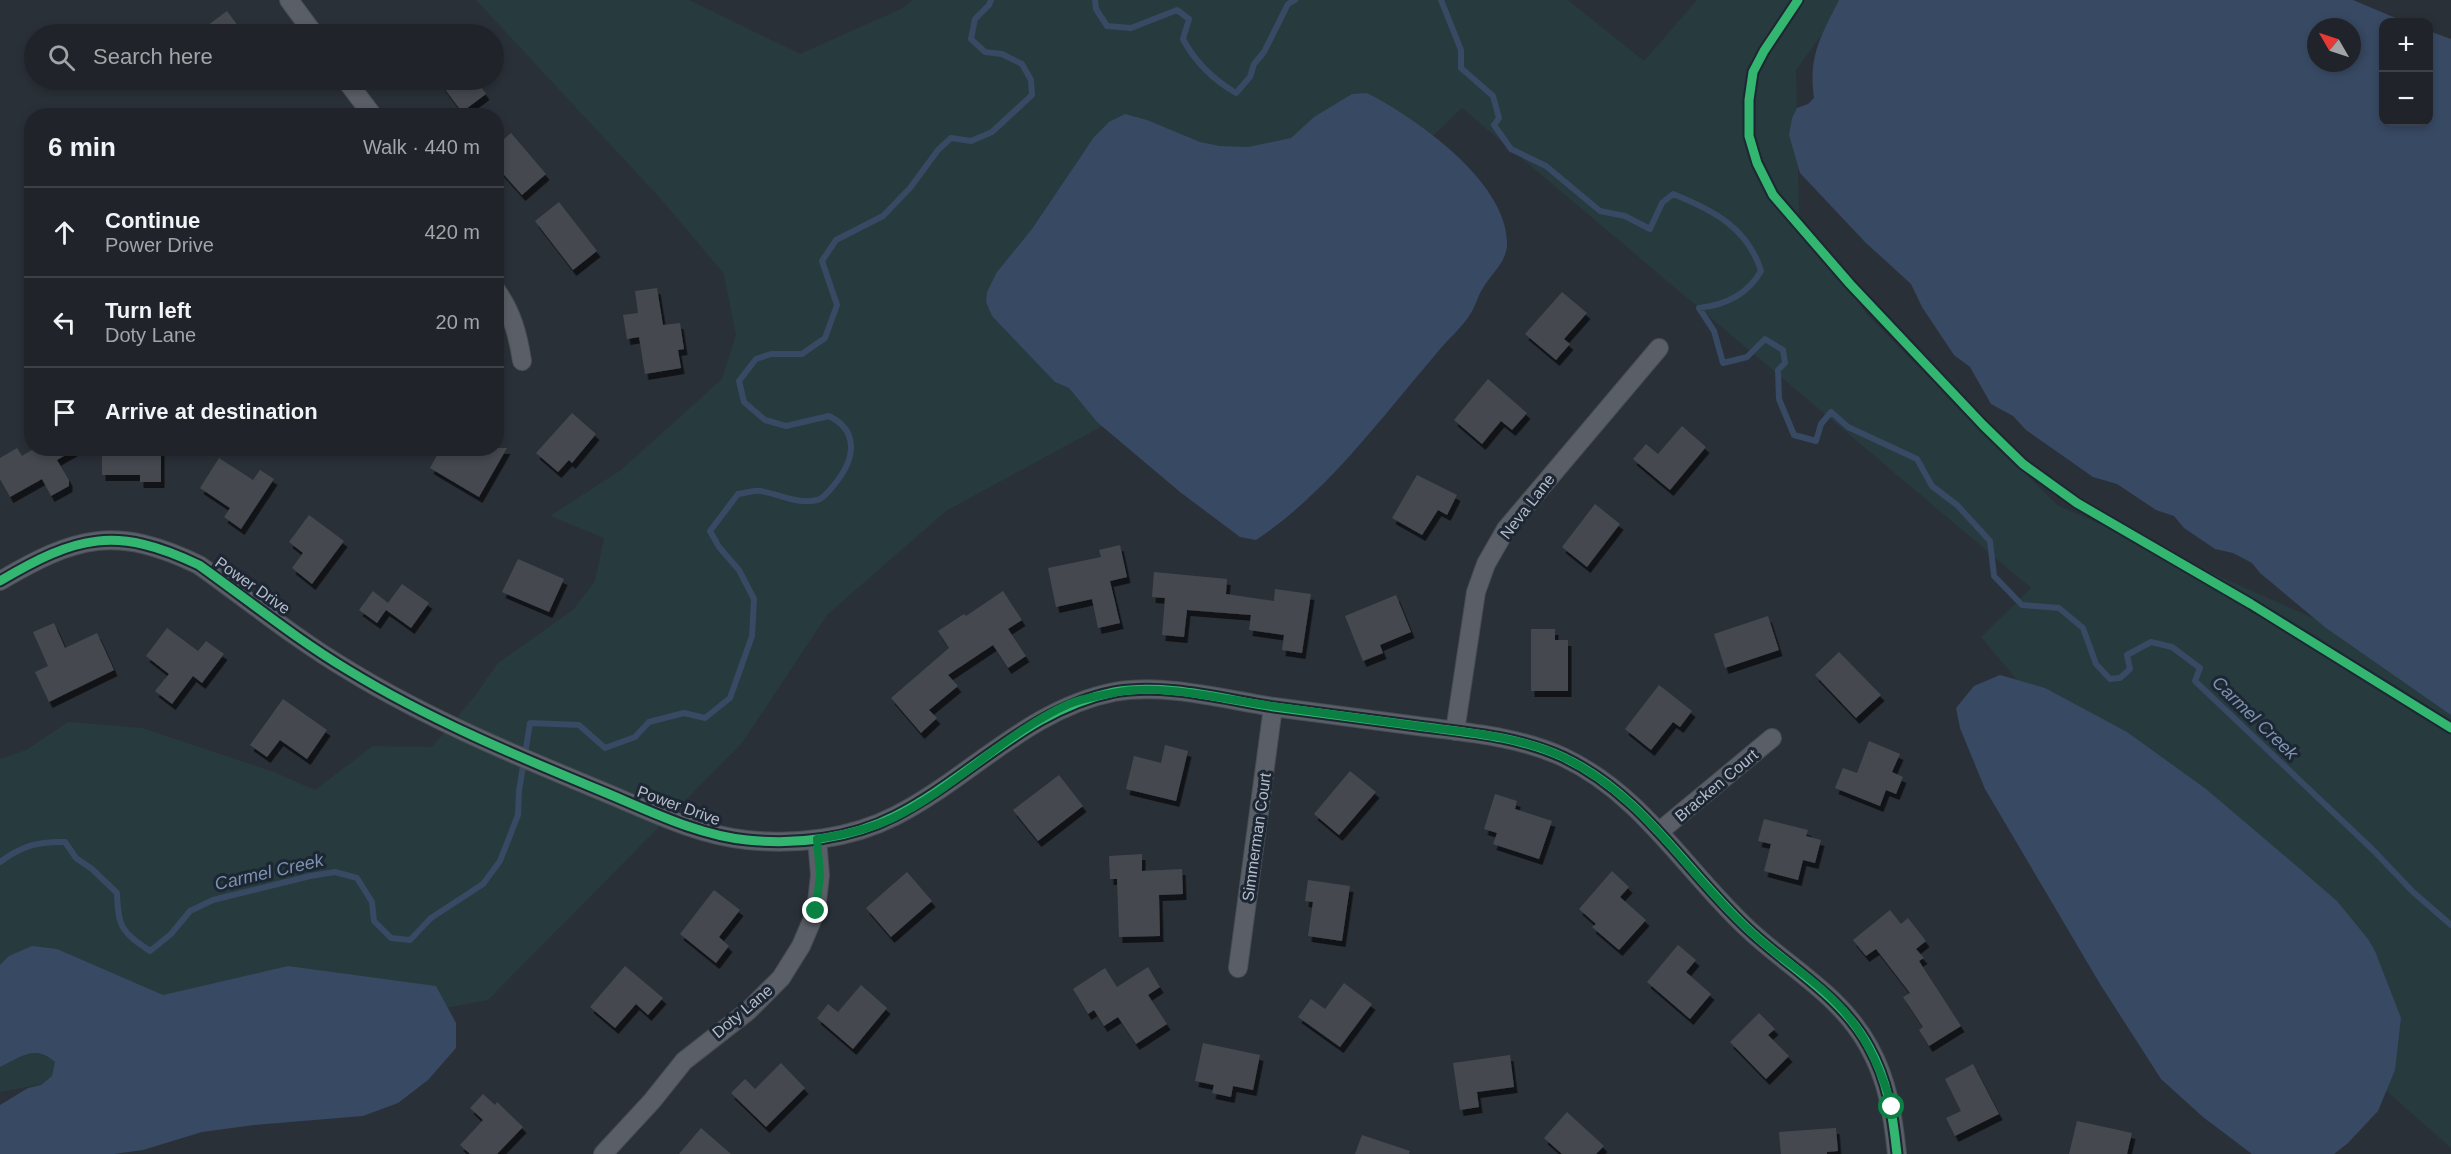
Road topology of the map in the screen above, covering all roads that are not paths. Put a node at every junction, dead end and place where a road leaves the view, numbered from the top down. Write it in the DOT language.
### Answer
graph roads {
  1 [pos="289,0"];
  2 [pos="307,24"];
  3 [pos="354,90"];
  4 [pos="367,108"];
  5 [pos="504,301"];
  6 [pos="1659,348"];
  7 [pos="522,361"];
  8 [pos="0,581"];
  9 [pos="1274,707"];
  10 [pos="1455,731"];
  11 [pos="1772,738"];
  12 [pos="1660,831"];
  13 [pos="817,839"];
  14 [pos="1238,968"];
  15 [pos="603,1154"];
  16 [pos="1897,1154"];
  1 -- 2 [label="street"];
  3 -- 4 [label="street"];
  5 -- 7 [label="street"];
  6 -- 10 [label="street, Neva Lane"];
  8 -- 13 [label="street, Power Drive"];
  9 -- 10 [label="street, Power Drive"];
  9 -- 13 [label="street, Power Drive"];
  9 -- 14 [label="street, Simmerman Court"];
  10 -- 12 [label="street, Power Drive"];
  11 -- 12 [label="street, Bracken Court"];
  12 -- 16 [label="street, Power Drive"];
  13 -- 15 [label="street, Doty Lane"];
}
